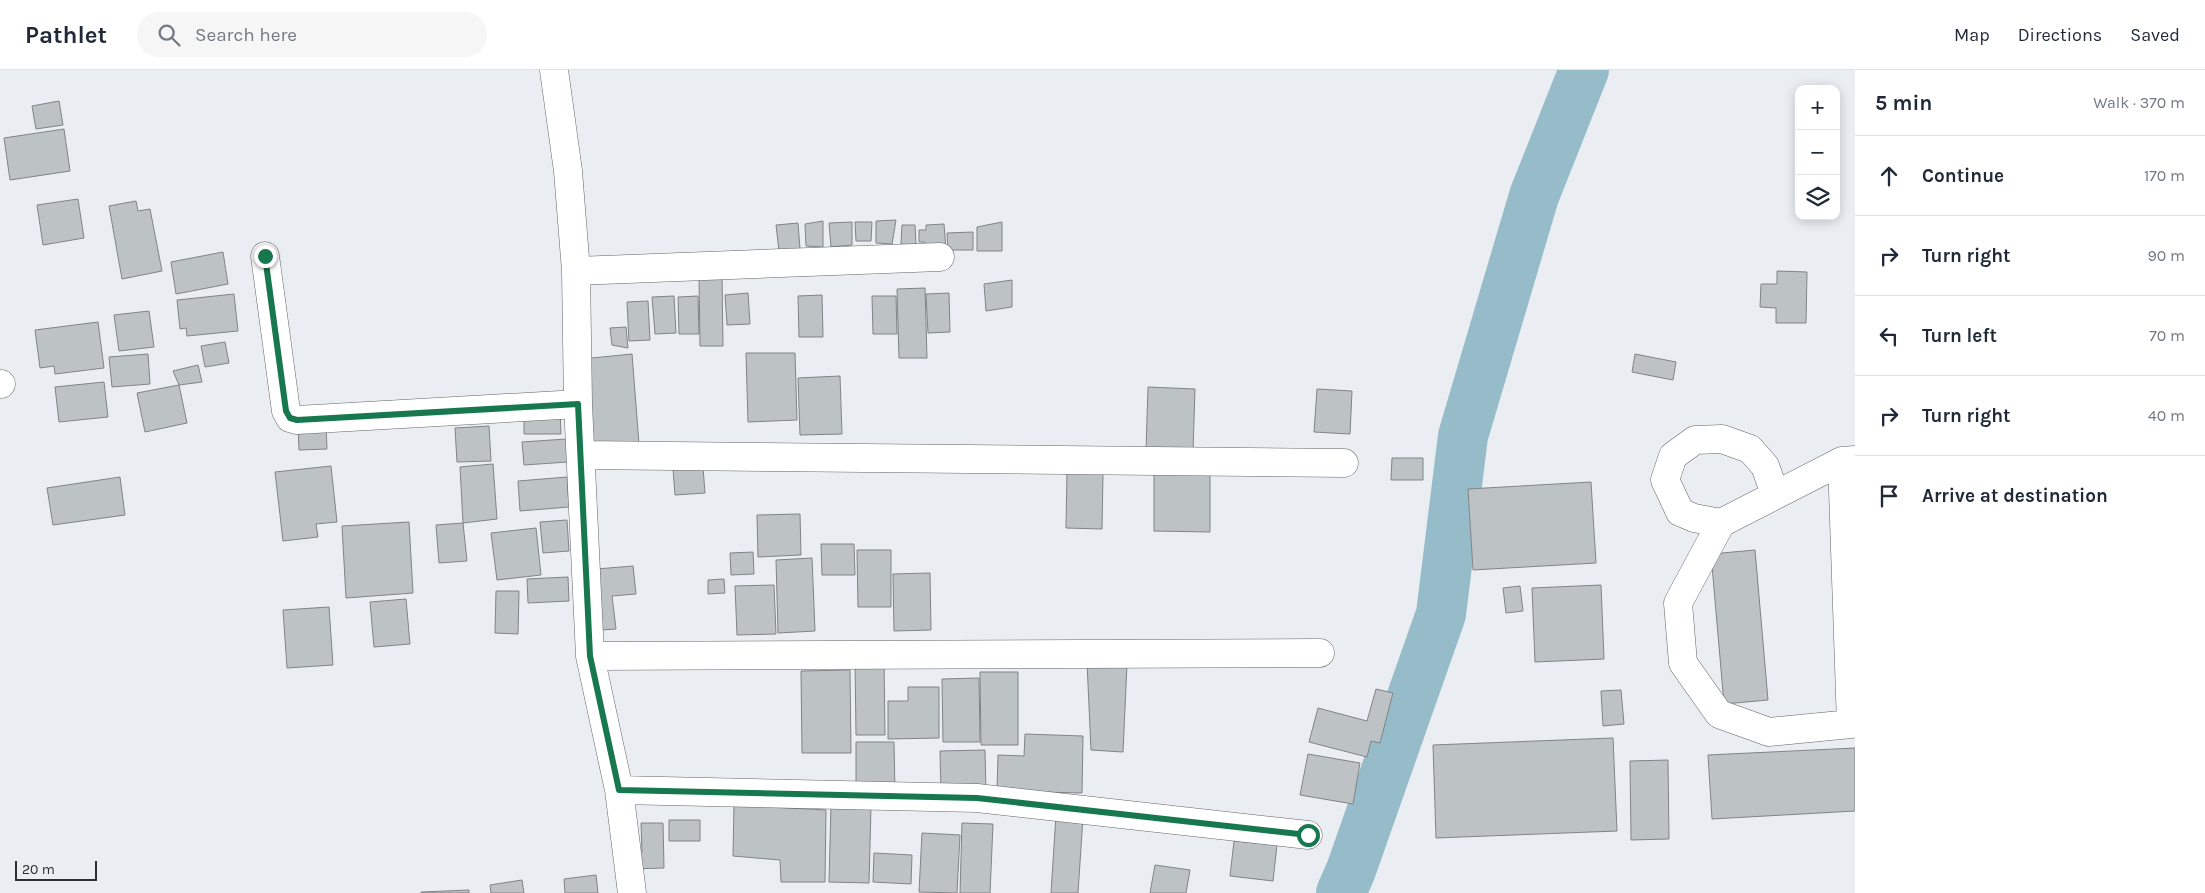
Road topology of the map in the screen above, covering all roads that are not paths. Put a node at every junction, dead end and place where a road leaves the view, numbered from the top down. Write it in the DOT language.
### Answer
graph roads {
  1 [pos="554,70"];
  2 [pos="265,256"];
  3 [pos="940,257"];
  4 [pos="576,271"];
  5 [pos="578,404"];
  6 [pos="582,455"];
  7 [pos="1849,461"];
  8 [pos="1344,462"];
  9 [pos="1775,494"];
  10 [pos="1721,523"];
  11 [pos="1320,653"];
  12 [pos="590,656"];
  13 [pos="619,790"];
  14 [pos="1308,835"];
  15 [pos="632,893"];
  1 -- 4 [label="street"];
  2 -- 5 [label="street"];
  3 -- 4 [label="street"];
  4 -- 5 [label="street"];
  5 -- 6 [label="street"];
  6 -- 8 [label="street"];
  6 -- 12 [label="street"];
  7 -- 9 [label="street"];
  7 -- 10 [label="street"];
  9 -- 10 [label="street"];
  9 -- 10 [label="street"];
  11 -- 12 [label="street"];
  12 -- 13 [label="street"];
  13 -- 14 [label="street"];
  13 -- 15 [label="street"];
}
